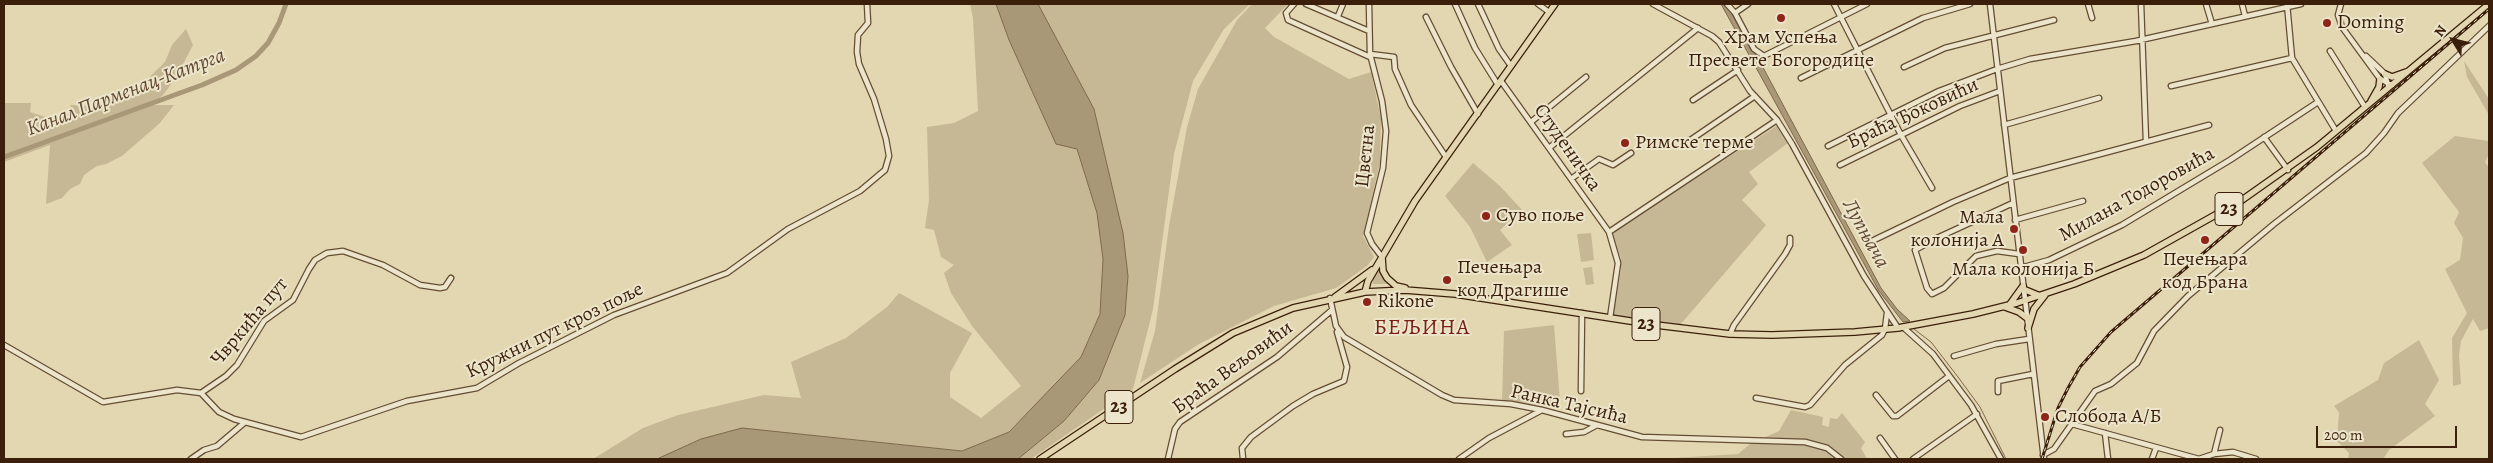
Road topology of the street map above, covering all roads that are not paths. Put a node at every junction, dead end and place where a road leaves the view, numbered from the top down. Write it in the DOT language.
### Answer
graph roads {
  1 [pos="867,4"];
  2 [pos="1294,4"];
  3 [pos="1306,4"];
  4 [pos="1343,4"];
  5 [pos="1369,4"];
  6 [pos="1455,4"];
  7 [pos="1478,4"];
  8 [pos="1538,4"];
  9 [pos="1555,4"];
  10 [pos="1653,4"];
  11 [pos="1727,4"];
  12 [pos="1748,4"];
  13 [pos="1834,4"];
  14 [pos="1867,4"];
  15 [pos="1970,4"];
  16 [pos="1990,4"];
  17 [pos="2088,4"];
  18 [pos="2141,4"];
  19 [pos="2206,4"];
  20 [pos="2242,4"];
  21 [pos="2301,4"];
  22 [pos="2341,4"];
  23 [pos="2489,4"];
  24 [pos="2288,5"];
  25 [pos="1549,12"];
  26 [pos="1735,13"];
  27 [pos="1338,16"];
  28 [pos="1840,16"];
  29 [pos="2245,16"];
  30 [pos="1426,17"];
  31 [pos="2092,18"];
  32 [pos="2054,20"];
  33 [pos="2212,24"];
  34 [pos="2489,26"];
  35 [pos="1698,28"];
  36 [pos="1370,31"];
  37 [pos="1993,35"];
  38 [pos="2142,39"];
  39 [pos="1857,48"];
  40 [pos="2330,52"];
  41 [pos="1370,55"];
  42 [pos="2292,58"];
  43 [pos="1511,66"];
  44 [pos="1904,68"];
  45 [pos="1997,68"];
  46 [pos="1738,70"];
  47 [pos="2408,72"];
  48 [pos="1586,77"];
  49 [pos="2382,77"];
  50 [pos="1801,78"];
  51 [pos="1499,83"];
  52 [pos="2171,86"];
  53 [pos="2389,86"];
  54 [pos="2000,91"];
  55 [pos="1755,96"];
  56 [pos="2099,98"];
  57 [pos="1693,100"];
  58 [pos="2318,102"];
  59 [pos="2367,105"];
  60 [pos="1891,113"];
  61 [pos="1478,114"];
  62 [pos="1777,120"];
  63 [pos="1531,122"];
  64 [pos="2004,125"];
  65 [pos="2209,125"];
  66 [pos="2336,131"];
  67 [pos="1901,135"];
  68 [pos="2264,137"];
  69 [pos="2146,141"];
  70 [pos="1686,143"];
  71 [pos="1828,146"];
  72 [pos="1549,148"];
  73 [pos="1631,152"];
  74 [pos="1446,157"];
  75 [pos="1840,166"];
  76 [pos="2288,170"];
  77 [pos="2010,178"];
  78 [pos="1571,179"];
  79 [pos="1932,188"];
  80 [pos="2083,201"];
  81 [pos="2013,203"];
  82 [pos="2015,220"];
  83 [pos="1609,232"];
  84 [pos="1790,238"];
  85 [pos="1872,241"];
  86 [pos="2019,254"];
  87 [pos="1382,257"];
  88 [pos="1377,265"];
  89 [pos="2020,268"];
  90 [pos="451,278"];
  91 [pos="2023,288"];
  92 [pos="1414,291"];
  93 [pos="1366,292"];
  94 [pos="2043,295"];
  95 [pos="1333,297"];
  96 [pos="2025,300"];
  97 [pos="2007,306"];
  98 [pos="1332,310"];
  99 [pos="1887,312"];
  100 [pos="1582,313"];
  101 [pos="1610,318"];
  102 [pos="2027,318"];
  103 [pos="1900,327"];
  104 [pos="2028,328"];
  105 [pos="1885,329"];
  106 [pos="1337,330"];
  107 [pos="1730,334"];
  108 [pos="2029,339"];
  109 [pos="4,345"];
  110 [pos="1954,356"];
  111 [pos="2033,374"];
  112 [pos="1949,376"];
  113 [pos="1581,391"];
  114 [pos="1998,392"];
  115 [pos="201,394"];
  116 [pos="1876,395"];
  117 [pos="1756,398"];
  118 [pos="1542,410"];
  119 [pos="1977,414"];
  120 [pos="244,423"];
  121 [pos="2072,424"];
  122 [pos="1598,425"];
  123 [pos="2220,430"];
  124 [pos="2105,433"];
  125 [pos="1566,434"];
  126 [pos="1880,438"];
  127 [pos="2156,448"];
  128 [pos="2214,454"];
  129 [pos="2043,457"];
  130 [pos="191,459"];
  131 [pos="1040,459"];
  132 [pos="1168,459"];
  133 [pos="1243,459"];
  134 [pos="1459,459"];
  135 [pos="1841,459"];
  136 [pos="1896,459"];
  137 [pos="1914,459"];
  138 [pos="2001,459"];
  139 [pos="2108,459"];
  140 [pos="2152,459"];
  141 [pos="2199,459"];
  142 [pos="2256,459"];
  1 -- 120 [label="street, Кружни пут кроз поље"];
  2 -- 41 [label="street"];
  3 -- 27 [label="street"];
  4 -- 27 [label="street"];
  5 -- 36 [label="street, Цветна"];
  6 -- 51 [label="street, Студеничка"];
  7 -- 43 [label="street"];
  8 -- 25 [label="street"];
  9 -- 25 [label="main road"];
  10 -- 35 [label="street"];
  11 -- 26 [label="street"];
  12 -- 26 [label="street"];
  13 -- 28 [label="street"];
  14 -- 28 [label="street"];
  15 -- 39 [label="street"];
  16 -- 37 [label="street"];
  17 -- 31 [label="street"];
  18 -- 38 [label="street"];
  19 -- 33 [label="street"];
  20 -- 29 [label="street"];
  21 -- 24 [label="street"];
  22 -- 49 [label="street"];
  23 -- 47 [label="main road, 23"];
  24 -- 29 [label="street"];
  24 -- 42 [label="street"];
  25 -- 43 [label="main road"];
  26 -- 28 [label="street"];
  27 -- 36 [label="street"];
  28 -- 39 [label="street"];
  29 -- 33 [label="street"];
  30 -- 61 [label="street"];
  32 -- 37 [label="street"];
  33 -- 38 [label="street"];
  34 -- 121 [label="street"];
  35 -- 46 [label="street"];
  35 -- 72 [label="street"];
  36 -- 41 [label="street, Цветна"];
  37 -- 44 [label="street"];
  37 -- 45 [label="street"];
  38 -- 45 [label="street"];
  38 -- 69 [label="street"];
  39 -- 50 [label="street"];
  39 -- 60 [label="street"];
  40 -- 59 [label="street"];
  41 -- 74 [label="street"];
  41 -- 87 [label="street, Цветна"];
  42 -- 52 [label="street"];
  42 -- 58 [label="street"];
  43 -- 51 [label="main road"];
  45 -- 54 [label="street"];
  45 -- 60 [label="street"];
  46 -- 55 [label="street"];
  46 -- 57 [label="street"];
  47 -- 49 [label="main road"];
  47 -- 53 [label="main road, 23"];
  48 -- 63 [label="street"];
  49 -- 53 [label="street"];
  49 -- 59 [label="main road"];
  51 -- 61 [label="main road"];
  51 -- 63 [label="street, Студеничка"];
  53 -- 59 [label="main road, 23"];
  54 -- 64 [label="street"];
  54 -- 67 [label="street, Браћа Ђоковићи"];
  55 -- 62 [label="street"];
  55 -- 70 [label="street"];
  56 -- 64 [label="street"];
  58 -- 66 [label="street"];
  58 -- 68 [label="street, Милана Тодоровића"];
  59 -- 66 [label="main road, 23"];
  60 -- 67 [label="street"];
  60 -- 71 [label="street"];
  61 -- 74 [label="main road"];
  62 -- 83 [label="street"];
  62 -- 99 [label="street"];
  63 -- 72 [label="street, Студеничка"];
  64 -- 77 [label="street"];
  65 -- 69 [label="street"];
  66 -- 76 [label="main road, 23"];
  67 -- 75 [label="street, Браћа Ђоковићи"];
  67 -- 79 [label="street"];
  68 -- 76 [label="street"];
  68 -- 89 [label="street, Милана Тодоровића"];
  69 -- 77 [label="street"];
  72 -- 78 [label="street, Студеничка"];
  73 -- 78 [label="street"];
  74 -- 87 [label="main road"];
  76 -- 94 [label="main road, 23"];
  77 -- 81 [label="street"];
  77 -- 85 [label="street"];
  78 -- 83 [label="street, Студеничка"];
  80 -- 82 [label="street"];
  81 -- 82 [label="street"];
  81 -- 86 [label="street"];
  82 -- 86 [label="street"];
  83 -- 101 [label="street, Студеничка"];
  84 -- 107 [label="street"];
  86 -- 89 [label="street"];
  87 -- 88 [label="main road"];
  87 -- 92 [label="main road"];
  88 -- 93 [label="main road"];
  88 -- 95 [label="main road"];
  89 -- 91 [label="street"];
  90 -- 115 [label="street, Чвркића пут"];
  91 -- 94 [label="main road"];
  91 -- 96 [label="street"];
  91 -- 97 [label="main road"];
  92 -- 93 [label="main road, 23"];
  92 -- 100 [label="main road, 23"];
  93 -- 95 [label="main road, 23"];
  94 -- 96 [label="main road, 23"];
  94 -- 104 [label="main road"];
  95 -- 98 [label="street"];
  95 -- 131 [label="main road, 23"];
  96 -- 97 [label="main road, 23"];
  96 -- 102 [label="street"];
  97 -- 102 [label="main road"];
  97 -- 103 [label="main road, 23"];
  98 -- 106 [label="street"];
  98 -- 132 [label="street, Браћа Вељовићи"];
  99 -- 103 [label="street"];
  99 -- 105 [label="street"];
  100 -- 101 [label="main road, 23"];
  100 -- 113 [label="street"];
  101 -- 107 [label="main road, 23"];
  102 -- 104 [label="street"];
  103 -- 105 [label="main road, 23"];
  103 -- 112 [label="street"];
  104 -- 108 [label="street"];
  105 -- 107 [label="main road, 23"];
  105 -- 117 [label="street"];
  106 -- 118 [label="street, Ранка Тајсића"];
  106 -- 133 [label="street"];
  108 -- 110 [label="street"];
  108 -- 111 [label="street"];
  109 -- 115 [label="street"];
  111 -- 114 [label="street"];
  111 -- 129 [label="street"];
  112 -- 116 [label="street"];
  112 -- 119 [label="street"];
  115 -- 120 [label="street, Кружни пут кроз поље"];
  118 -- 122 [label="street, Ранка Тајсића"];
  118 -- 134 [label="street"];
  119 -- 137 [label="street"];
  119 -- 138 [label="street"];
  120 -- 130 [label="street"];
  121 -- 124 [label="street"];
  121 -- 129 [label="street"];
  122 -- 125 [label="street"];
  122 -- 135 [label="street, Ранка Тајсића"];
  123 -- 128 [label="street"];
  124 -- 127 [label="street"];
  124 -- 139 [label="street"];
  126 -- 136 [label="street"];
  127 -- 140 [label="street"];
  127 -- 141 [label="street"];
  128 -- 141 [label="street"];
  128 -- 142 [label="street"];
}
